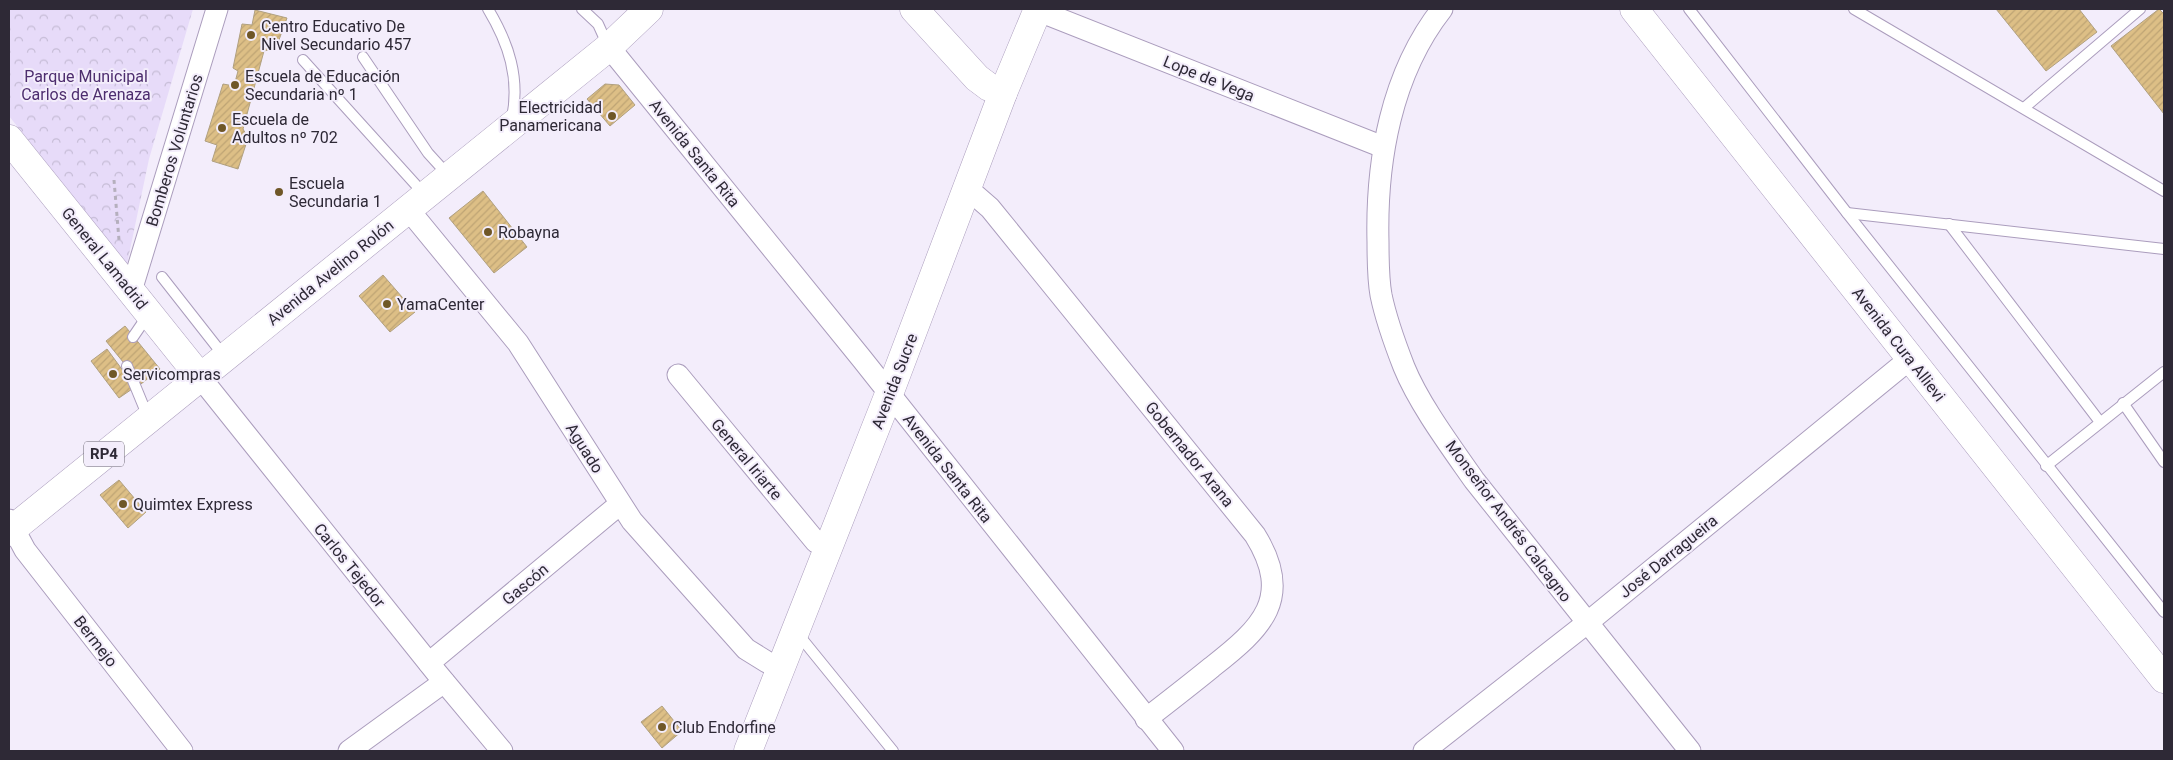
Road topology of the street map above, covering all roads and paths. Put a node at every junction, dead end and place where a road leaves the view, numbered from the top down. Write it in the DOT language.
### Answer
graph roads {
  1 [pos="217,9"];
  2 [pos="488,9"];
  3 [pos="582,9"];
  4 [pos="649,9"];
  5 [pos="914,9"];
  6 [pos="1032,9"];
  7 [pos="1442,9"];
  8 [pos="1634,9"];
  9 [pos="1689,9"];
  10 [pos="1854,9"];
  11 [pos="1866,9"];
  12 [pos="2140,9"];
  13 [pos="1875,21"];
  14 [pos="609,47"];
  15 [pos="363,57"];
  16 [pos="303,60"];
  17 [pos="996,90"];
  18 [pos="2024,108"];
  19 [pos="510,127"];
  20 [pos="9,138"];
  21 [pos="1383,147"];
  22 [pos="448,176"];
  23 [pos="114,180"];
  24 [pos="967,188"];
  25 [pos="2164,191"];
  26 [pos="416,202"];
  27 [pos="1847,214"];
  28 [pos="1949,224"];
  29 [pos="2164,249"];
  30 [pos="108,262"];
  31 [pos="162,277"];
  32 [pos="131,291"];
  33 [pos="149,313"];
  34 [pos="133,337"];
  35 [pos="225,357"];
  36 [pos="1911,358"];
  37 [pos="127,366"];
  38 [pos="2164,372"];
  39 [pos="678,375"];
  40 [pos="200,377"];
  41 [pos="884,387"];
  42 [pos="2123,403"];
  43 [pos="148,418"];
  44 [pos="2100,422"];
  45 [pos="2164,462"];
  46 [pos="2046,466"];
  47 [pos="620,504"];
  48 [pos="10,527"];
  49 [pos="822,544"];
  50 [pos="2164,612"];
  51 [pos="1588,622"];
  52 [pos="796,631"];
  53 [pos="429,663"];
  54 [pos="774,666"];
  55 [pos="2164,678"];
  56 [pos="444,682"];
  57 [pos="1146,719"];
  58 [pos="182,751"];
  59 [pos="349,751"];
  60 [pos="502,751"];
  61 [pos="731,751"];
  62 [pos="748,751"];
  63 [pos="892,751"];
  64 [pos="1173,751"];
  65 [pos="1424,751"];
  66 [pos="1690,751"];
  1 -- 32 [label="street, Bomberos Voluntarios"];
  2 -- 19 [label="lane"];
  3 -- 14 [label="lane"];
  4 -- 14 [label="main road, Avenida Avelino Rolón / RP4"];
  5 -- 17 [label="main road"];
  6 -- 17 [label="main road, Avenida Sucre"];
  6 -- 21 [label="street, Lope de Vega"];
  7 -- 21 [label="street, Monseñor Andrés Calcagno"];
  8 -- 36 [label="main road, Avenida Cura Allievi"];
  9 -- 27 [label="lane"];
  10 -- 13 [label="lane"];
  11 -- 13 [label="lane"];
  12 -- 18 [label="lane"];
  13 -- 18 [label="lane"];
  14 -- 19 [label="main road, Avenida Avelino Rolón / RP4"];
  14 -- 41 [label="street, Avenida Santa Rita"];
  15 -- 22 [label="lane"];
  16 -- 26 [label="lane"];
  17 -- 24 [label="main road, Avenida Sucre"];
  17 -- 41 [label="main road, Avenida Sucre"];
  18 -- 25 [label="lane"];
  19 -- 22 [label="main road, Avenida Avelino Rolón / RP4"];
  20 -- 30 [label="main road, General Lamadrid"];
  21 -- 51 [label="street, Monseñor Andrés Calcagno"];
  22 -- 26 [label="main road, Avenida Avelino Rolón / RP4"];
  23 -- 30 [label="path"];
  24 -- 41 [label="main road, Avenida Sucre"];
  24 -- 57 [label="street, Gobernador Arana"];
  26 -- 35 [label="main road, Avenida Avelino Rolón / RP4"];
  26 -- 47 [label="street, Aguado"];
  27 -- 28 [label="lane"];
  27 -- 46 [label="lane"];
  28 -- 29 [label="lane"];
  28 -- 44 [label="lane"];
  30 -- 32 [label="main road, General Lamadrid"];
  31 -- 35 [label="lane"];
  32 -- 33 [label="main road, General Lamadrid"];
  33 -- 34 [label="lane"];
  33 -- 40 [label="main road, General Lamadrid"];
  35 -- 40 [label="main road, Avenida Avelino Rolón / RP4"];
  36 -- 51 [label="street, José Darragueira"];
  36 -- 55 [label="main road, Avenida Cura Allievi"];
  37 -- 43 [label="lane"];
  38 -- 42 [label="lane"];
  39 -- 49 [label="street, General Iriarte"];
  40 -- 43 [label="main road, Avenida Avelino Rolón / RP4"];
  40 -- 53 [label="street, Carlos Tejedor"];
  41 -- 49 [label="main road, Avenida Sucre"];
  41 -- 57 [label="street, Avenida Santa Rita"];
  42 -- 44 [label="lane"];
  42 -- 45 [label="lane"];
  43 -- 48 [label="main road, Avenida Avelino Rolón / RP4"];
  44 -- 46 [label="lane"];
  46 -- 50 [label="lane"];
  47 -- 53 [label="street, Gascón"];
  47 -- 54 [label="street, Aguado"];
  48 -- 58 [label="street, Bermejo"];
  49 -- 52 [label="main road, Avenida Sucre"];
  49 -- 54 [label="main road, Avenida Sucre"];
  51 -- 65 [label="street, José Darragueira"];
  51 -- 66 [label="street, Monseñor Andrés Calcagno"];
  52 -- 54 [label="main road, Avenida Sucre"];
  52 -- 63 [label="lane"];
  53 -- 56 [label="street, Carlos Tejedor"];
  54 -- 61 [label="main road, Avenida Sucre"];
  54 -- 62 [label="main road, Avenida Sucre"];
  56 -- 59 [label="street"];
  56 -- 60 [label="street, Carlos Tejedor"];
  57 -- 64 [label="street, Avenida Santa Rita"];
}
